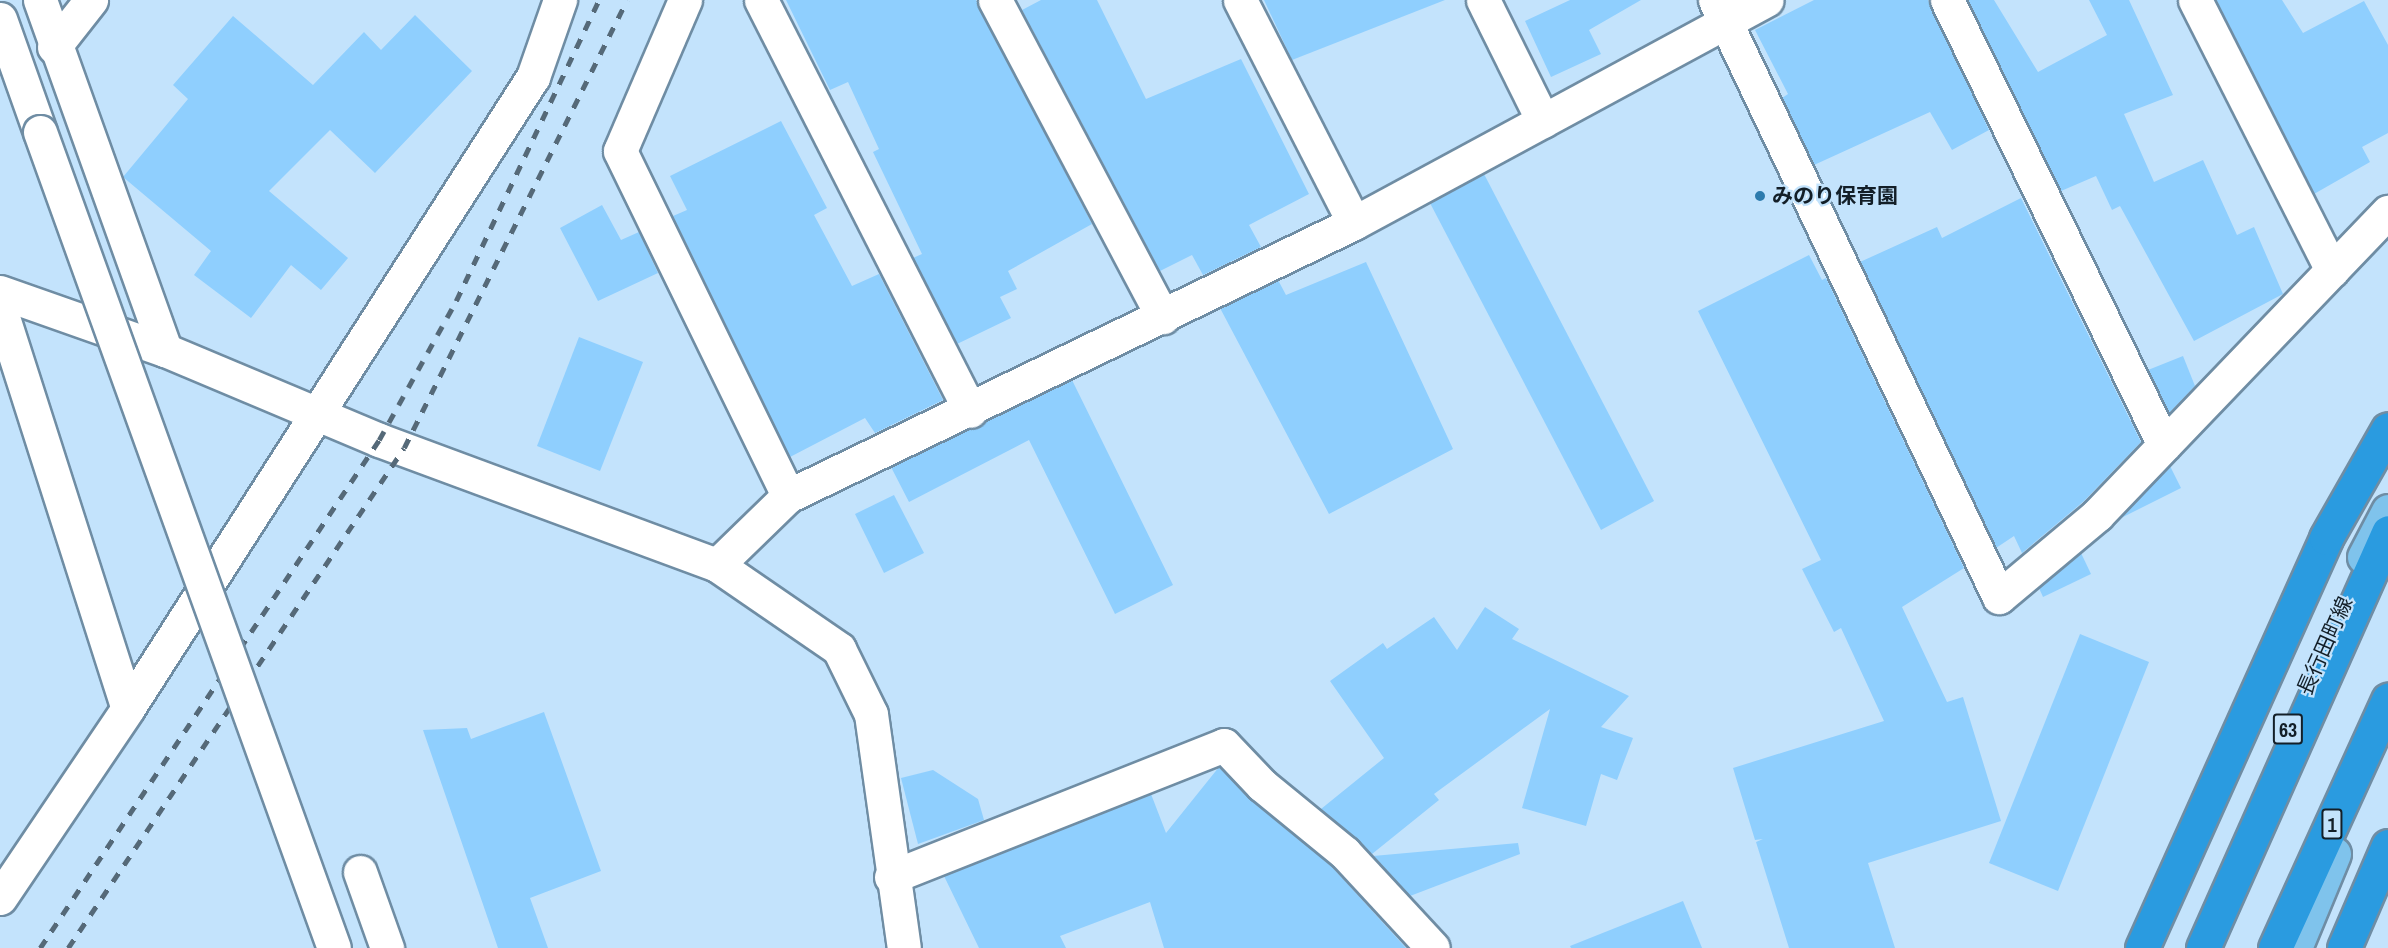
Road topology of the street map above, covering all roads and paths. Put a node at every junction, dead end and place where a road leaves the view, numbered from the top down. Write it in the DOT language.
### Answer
graph roads {
  1 [pos="40,0"];
  2 [pos="91,0"];
  3 [pos="560,0"];
  4 [pos="684,0"];
  5 [pos="761,0"];
  6 [pos="995,0"];
  7 [pos="1240,0"];
  8 [pos="1483,0"];
  9 [pos="1767,0"];
  10 [pos="1947,0"];
  11 [pos="2195,0"];
  12 [pos="1720,11"];
  13 [pos="0,20"];
  14 [pos="54,47"];
  15 [pos="1543,121"];
  16 [pos="2388,212"];
  17 [pos="1354,223"];
  18 [pos="2332,270"];
  19 [pos="0,292"];
  20 [pos="0,308"];
  21 [pos="1163,317"];
  22 [pos="165,350"];
  23 [pos="970,411"];
  24 [pos="315,413"];
  25 [pos="2388,429"];
  26 [pos="2164,445"];
  27 [pos="788,496"];
  28 [pos="2388,511"];
  29 [pos="2388,532"];
  30 [pos="717,565"];
  31 [pos="2388,700"];
  32 [pos="128,708"];
  33 [pos="2388,732"];
  34 [pos="2388,846"];
  35 [pos="360,872"];
  36 [pos="891,877"];
  37 [pos="0,898"];
  38 [pos="334,948"];
  39 [pos="387,948"];
  40 [pos="904,948"];
  41 [pos="1433,948"];
  42 [pos="2142,948"];
  43 [pos="2192,948"];
  44 [pos="2202,948"];
  45 [pos="2275,948"];
  46 [pos="2295,948"];
  47 [pos="2344,948"];
  1 -- 14 [label="street"];
  2 -- 14 [label="street"];
  3 -- 24 [label="street"];
  4 -- 27 [label="street"];
  5 -- 23 [label="street"];
  6 -- 21 [label="street"];
  7 -- 17 [label="street"];
  8 -- 15 [label="street"];
  9 -- 12 [label="street"];
  10 -- 26 [label="street"];
  11 -- 18 [label="street"];
  12 -- 15 [label="street"];
  12 -- 26 [label="street"];
  13 -- 38 [label="street, bridge"];
  14 -- 22 [label="street"];
  15 -- 17 [label="street"];
  16 -- 18 [label="street"];
  17 -- 21 [label="street"];
  18 -- 26 [label="street"];
  19 -- 22 [label="street"];
  20 -- 32 [label="street"];
  21 -- 23 [label="street"];
  22 -- 24 [label="street"];
  23 -- 27 [label="street"];
  24 -- 30 [label="street"];
  24 -- 32 [label="street"];
  25 -- 42 [label="highway"];
  27 -- 30 [label="street"];
  28 -- 43 [label="main road, 長行田町線 / 63"];
  29 -- 44 [label="highway"];
  30 -- 36 [label="street"];
  31 -- 45 [label="highway, 1"];
  32 -- 37 [label="street"];
  33 -- 46 [label="main road"];
  34 -- 47 [label="highway"];
  35 -- 39 [label="street"];
  36 -- 40 [label="street"];
  36 -- 41 [label="street"];
}
